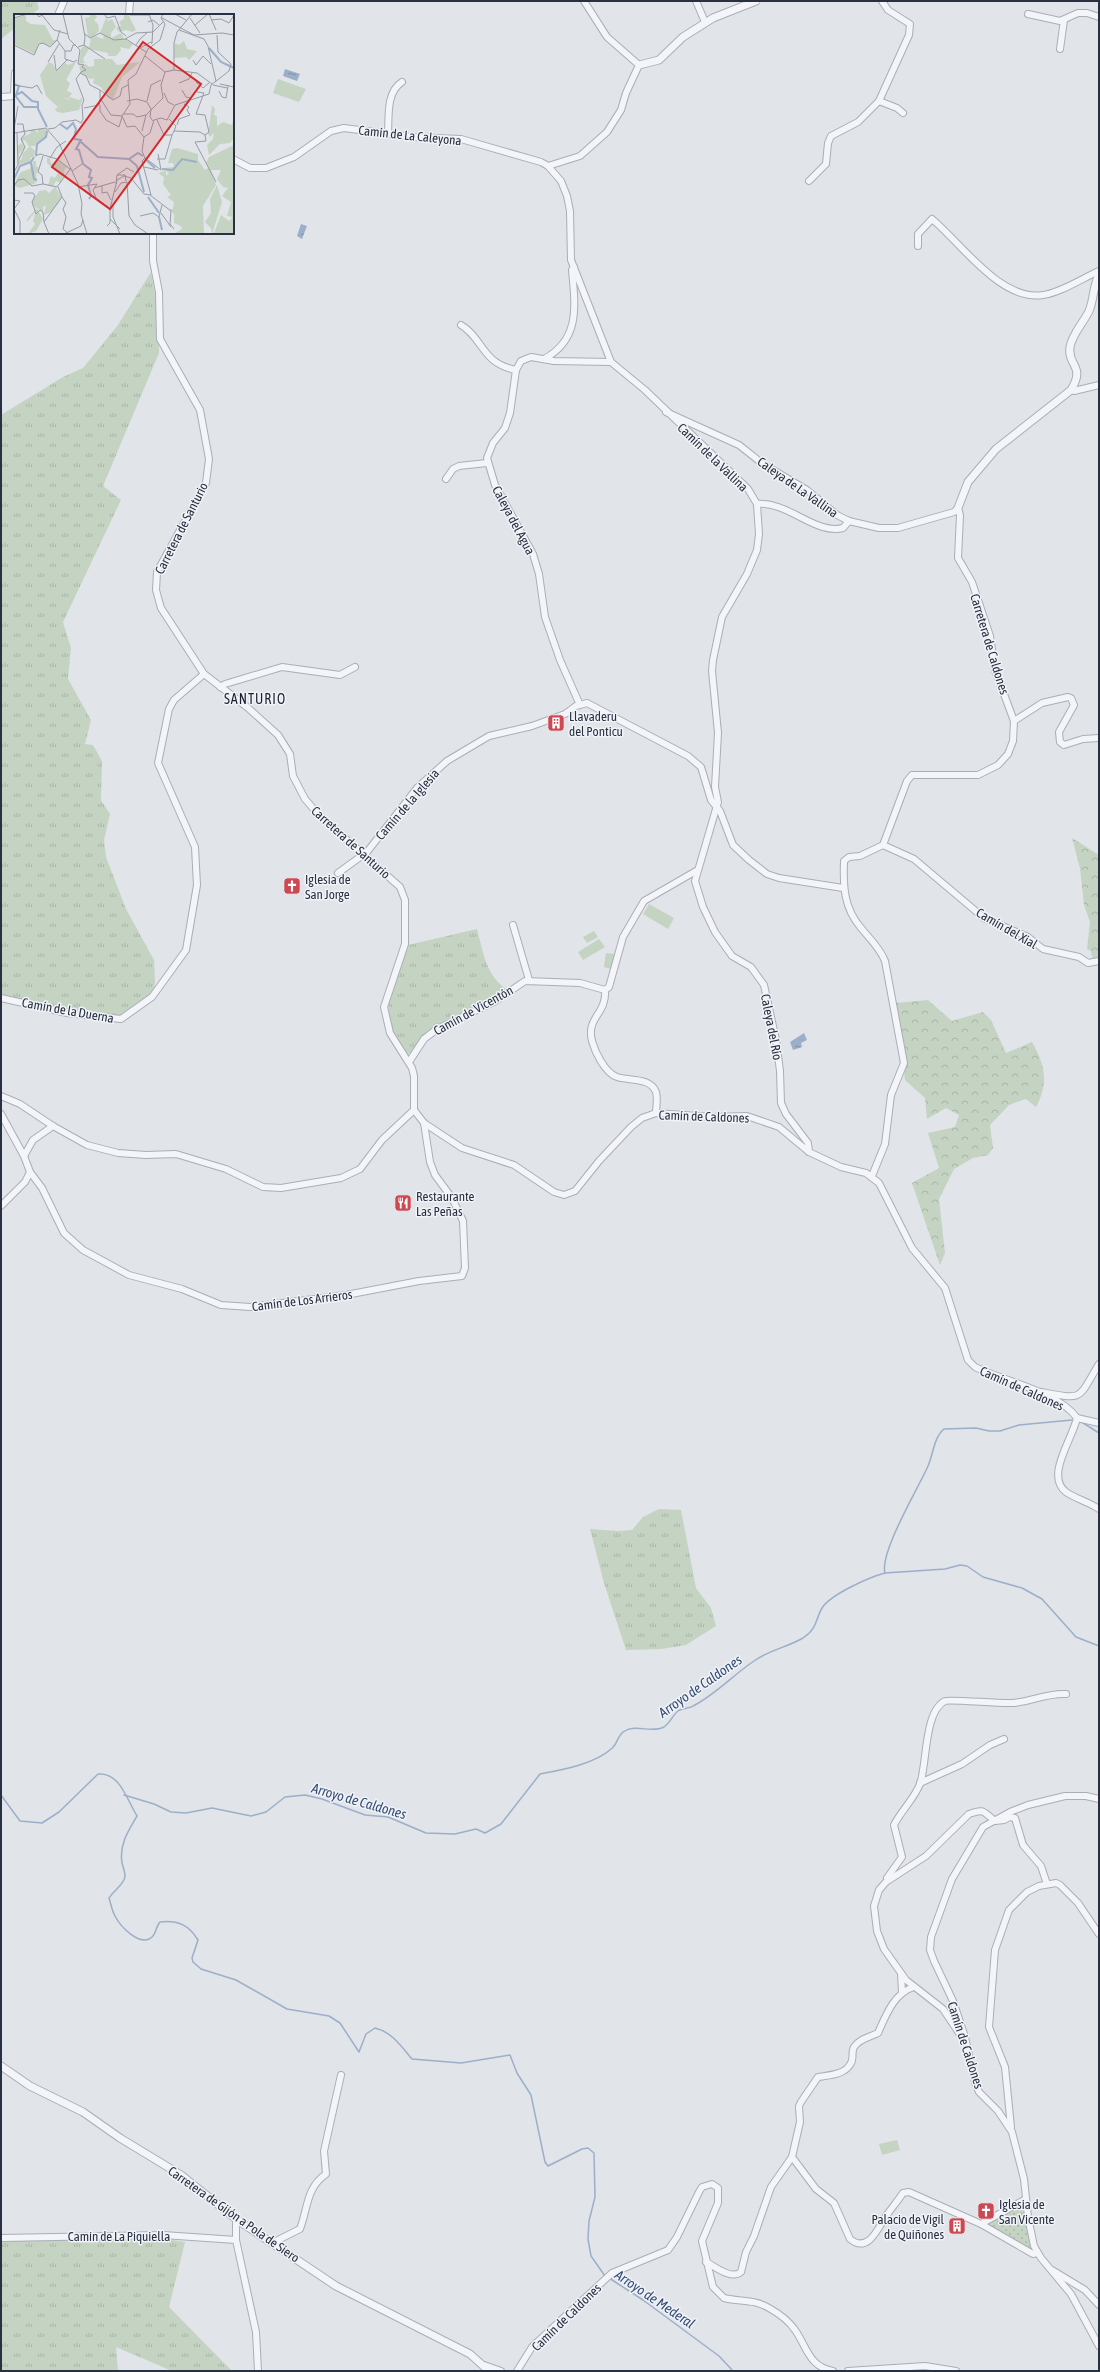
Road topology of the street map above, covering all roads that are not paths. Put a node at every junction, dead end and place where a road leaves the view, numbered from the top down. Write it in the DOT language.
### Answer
graph roads {
  1 [pos="64,1"];
  2 [pos="130,1"];
  3 [pos="584,1"];
  4 [pos="696,1"];
  5 [pos="756,1"];
  6 [pos="882,1"];
  7 [pos="58,14"];
  8 [pos="129,14"];
  9 [pos="1028,14"];
  10 [pos="1099,17"];
  11 [pos="1064,20"];
  12 [pos="705,22"];
  13 [pos="1060,49"];
  14 [pos="639,65"];
  15 [pos="402,82"];
  16 [pos="14,96"];
  17 [pos="1,97"];
  18 [pos="879,101"];
  19 [pos="903,113"];
  20 [pos="388,133"];
  21 [pos="234,160"];
  22 [pos="548,166"];
  23 [pos="808,181"];
  24 [pos="153,234"];
  25 [pos="918,246"];
  26 [pos="574,267"];
  27 [pos="1099,271"];
  28 [pos="1099,275"];
  29 [pos="461,325"];
  30 [pos="544,359"];
  31 [pos="611,362"];
  32 [pos="516,370"];
  33 [pos="1099,386"];
  34 [pos="1071,390"];
  35 [pos="666,412"];
  36 [pos="487,463"];
  37 [pos="446,479"];
  38 [pos="757,504"];
  39 [pos="958,508"];
  40 [pos="849,521"];
  41 [pos="355,667"];
  42 [pos="204,674"];
  43 [pos="220,687"];
  44 [pos="580,705"];
  45 [pos="1014,721"];
  46 [pos="1099,738"];
  47 [pos="717,808"];
  48 [pos="883,846"];
  49 [pos="364,855"];
  50 [pos="696,870"];
  51 [pos="338,873"];
  52 [pos="843,888"];
  53 [pos="513,925"];
  54 [pos="1099,961"];
  55 [pos="529,980"];
  56 [pos="605,990"];
  57 [pos="1,998"];
  58 [pos="409,1062"];
  59 [pos="1,1096"];
  60 [pos="414,1110"];
  61 [pos="656,1113"];
  62 [pos="1,1114"];
  63 [pos="424,1123"];
  64 [pos="53,1126"];
  65 [pos="809,1152"];
  66 [pos="24,1156"];
  67 [pos="30,1172"];
  68 [pos="872,1176"];
  69 [pos="1,1206"];
  70 [pos="1099,1364"];
  71 [pos="1032,1390"];
  72 [pos="1077,1418"];
  73 [pos="1099,1423"];
  74 [pos="1099,1509"];
  75 [pos="1066,1694"];
  76 [pos="1004,1739"];
  77 [pos="920,1783"];
  78 [pos="1099,1799"];
  79 [pos="995,1821"];
  80 [pos="1047,1884"];
  81 [pos="879,1890"];
  82 [pos="1099,1934"];
  83 [pos="901,1973"];
  84 [pos="914,1987"];
  85 [pos="902,1992"];
  86 [pos="965,2037"];
  87 [pos="1,2066"];
  88 [pos="341,2075"];
  89 [pos="1012,2132"];
  90 [pos="792,2157"];
  91 [pos="1026,2199"];
  92 [pos="236,2219"];
  93 [pos="981,2224"];
  94 [pos="1,2238"];
  95 [pos="236,2240"];
  96 [pos="272,2243"];
  97 [pos="1037,2253"];
  98 [pos="706,2262"];
  99 [pos="1049,2268"];
  100 [pos="1099,2306"];
  101 [pos="1099,2346"];
  102 [pos="521,2365"];
  103 [pos="487,2368"];
  104 [pos="258,2371"];
  105 [pos="501,2371"];
  106 [pos="511,2371"];
  107 [pos="517,2371"];
  108 [pos="834,2371"];
  109 [pos="848,2371"];
  110 [pos="956,2371"];
  1 -- 7 [label="street"];
  2 -- 8 [label="street"];
  3 -- 14 [label="street"];
  4 -- 12 [label="street"];
  5 -- 12 [label="street"];
  6 -- 18 [label="street"];
  9 -- 11 [label="street"];
  10 -- 11 [label="street"];
  11 -- 13 [label="street"];
  12 -- 14 [label="street"];
  14 -- 22 [label="street"];
  15 -- 20 [label="street"];
  16 -- 17 [label="street"];
  18 -- 19 [label="street"];
  18 -- 23 [label="street"];
  20 -- 21 [label="street, Camín de La Caleyona"];
  20 -- 22 [label="street, Camín de La Caleyona"];
  22 -- 26 [label="street"];
  24 -- 42 [label="street, Carretera de Santurio"];
  25 -- 27 [label="street"];
  26 -- 30 [label="street"];
  26 -- 31 [label="street"];
  28 -- 34 [label="street"];
  29 -- 32 [label="street"];
  30 -- 31 [label="street"];
  30 -- 32 [label="street"];
  31 -- 35 [label="street, Camín de la Vallina"];
  32 -- 36 [label="street"];
  33 -- 34 [label="street"];
  34 -- 39 [label="street, Carretera de Caldones"];
  35 -- 38 [label="street, Camín de la Vallina"];
  35 -- 40 [label="street, Caleya de La Vallina"];
  36 -- 37 [label="street"];
  36 -- 44 [label="street, Caleya del Agua"];
  38 -- 40 [label="street"];
  38 -- 47 [label="street, Camín de la Vallina"];
  39 -- 40 [label="street, Caleya de La Vallina"];
  39 -- 45 [label="street, Carretera de Caldones"];
  41 -- 43 [label="street"];
  42 -- 43 [label="street, Carretera de Santurio"];
  42 -- 57 [label="street, Camín de la Duerna"];
  43 -- 49 [label="street, Carretera de Santurio"];
  44 -- 47 [label="street"];
  44 -- 49 [label="street, Camín de la Iglesia"];
  45 -- 46 [label="street"];
  45 -- 48 [label="street, Carretera de Caldones"];
  47 -- 50 [label="street, Camín de la Vallina"];
  47 -- 52 [label="street"];
  48 -- 52 [label="street"];
  48 -- 54 [label="street, Camín del Xial"];
  49 -- 51 [label="street, Camín de la Iglesia"];
  49 -- 58 [label="street, Carretera de Santurio"];
  50 -- 56 [label="street"];
  50 -- 65 [label="street, Caleya del Río"];
  52 -- 68 [label="street"];
  53 -- 55 [label="street"];
  55 -- 56 [label="street"];
  55 -- 58 [label="street, Camín de Vicentón"];
  56 -- 61 [label="street"];
  58 -- 60 [label="street, Carretera de Santurio"];
  59 -- 64 [label="street"];
  60 -- 63 [label="street, Camín de Caldones"];
  60 -- 64 [label="street"];
  61 -- 63 [label="street, Camín de Caldones"];
  61 -- 65 [label="street, Camín de Caldones"];
  62 -- 66 [label="street"];
  63 -- 67 [label="street, Camín de Los Arrieros"];
  64 -- 66 [label="street"];
  65 -- 68 [label="street, Camín de Caldones"];
  66 -- 67 [label="street"];
  67 -- 69 [label="street"];
  68 -- 71 [label="street, Camín de Caldones"];
  70 -- 71 [label="street"];
  71 -- 72 [label="street, Camín de Caldones"];
  72 -- 73 [label="street"];
  72 -- 74 [label="street, Camín de Caldones"];
  75 -- 77 [label="street"];
  76 -- 77 [label="street"];
  77 -- 81 [label="street"];
  78 -- 79 [label="street, Camín de Caldones"];
  79 -- 80 [label="street"];
  79 -- 81 [label="street"];
  79 -- 86 [label="street, Camín de Caldones"];
  80 -- 82 [label="street"];
  80 -- 89 [label="street"];
  81 -- 83 [label="street"];
  83 -- 84 [label="street"];
  83 -- 85 [label="street"];
  84 -- 85 [label="street"];
  84 -- 86 [label="street"];
  85 -- 90 [label="street"];
  86 -- 89 [label="street, Camín de Caldones"];
  87 -- 92 [label="street, Carretera de Gijón a Pola de Siero"];
  88 -- 96 [label="street"];
  89 -- 91 [label="street, Camín de Caldones"];
  90 -- 93 [label="street"];
  90 -- 98 [label="street"];
  91 -- 93 [label="street"];
  91 -- 97 [label="street, Camín de Caldones"];
  92 -- 95 [label="street"];
  92 -- 96 [label="street, Carretera de Gijón a Pola de Siero"];
  93 -- 97 [label="street"];
  94 -- 95 [label="street, Camín de La Piquiella"];
  95 -- 104 [label="street"];
  96 -- 103 [label="street, Carretera de Gijón a Pola de Siero"];
  97 -- 99 [label="street, Camín de Caldones"];
  98 -- 102 [label="street, Camín de Caldones"];
  98 -- 108 [label="street, Camín de Caldones"];
  99 -- 100 [label="street"];
  99 -- 101 [label="street, Camín de Caldones"];
  102 -- 106 [label="street, Camín de Caldones"];
  102 -- 107 [label="street, Camín de Caldones"];
  103 -- 105 [label="street"];
  109 -- 110 [label="street"];
}
